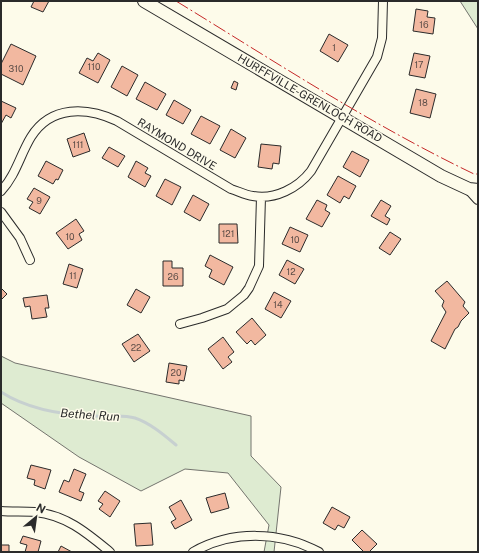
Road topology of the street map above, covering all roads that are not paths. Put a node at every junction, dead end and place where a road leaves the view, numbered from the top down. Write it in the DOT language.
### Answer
graph roads {
  1 [pos="144,1"];
  2 [pos="383,1"];
  3 [pos="342,117"];
  4 [pos="473,189"];
  5 [pos="1,191"];
  6 [pos="261,197"];
  7 [pos="478,198"];
  8 [pos="1,212"];
  9 [pos="30,260"];
  10 [pos="180,324"];
  11 [pos="1,511"];
  12 [pos="110,552"];
  13 [pos="193,552"];
  14 [pos="319,552"];
  1 -- 3 [label="main road, HURFFVILLE-GRENLOCH ROAD"];
  2 -- 3 [label="street, RAYMOND DRIVE"];
  3 -- 4 [label="main road, HURFFVILLE-GRENLOCH ROAD"];
  3 -- 6 [label="street, RAYMOND DRIVE"];
  4 -- 7 [label="street"];
  5 -- 6 [label="street, RAYMOND DRIVE"];
  6 -- 10 [label="street"];
  8 -- 9 [label="street"];
  11 -- 12 [label="street"];
  13 -- 14 [label="street"];
}
